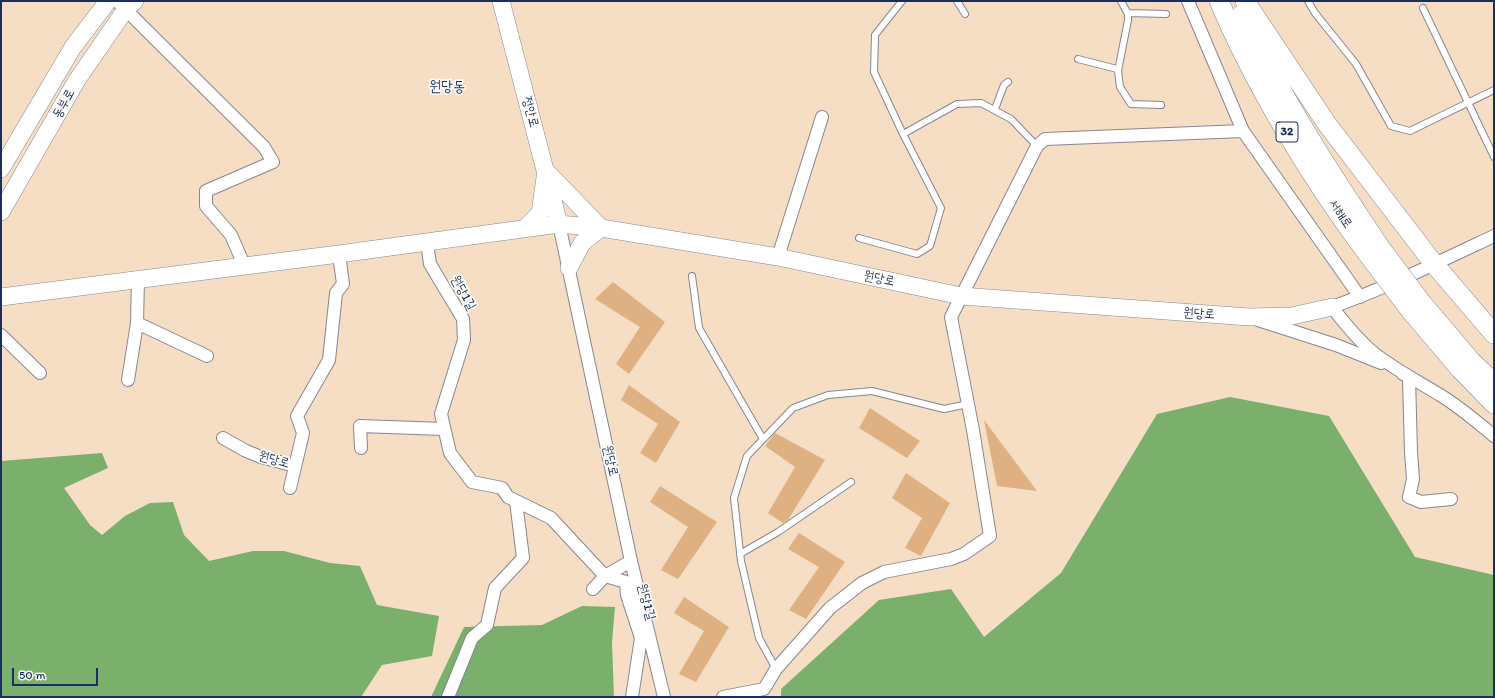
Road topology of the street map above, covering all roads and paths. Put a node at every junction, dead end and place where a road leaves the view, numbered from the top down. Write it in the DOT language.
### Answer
graph roads {
  1 [pos="108,1"];
  2 [pos="501,1"];
  3 [pos="902,1"];
  4 [pos="957,1"];
  5 [pos="1121,1"];
  6 [pos="1188,1"];
  7 [pos="1219,1"];
  8 [pos="1236,1"];
  9 [pos="1245,1"];
  10 [pos="1308,1"];
  11 [pos="126,4"];
  12 [pos="1423,8"];
  13 [pos="965,14"];
  14 [pos="1128,14"];
  15 [pos="1166,14"];
  16 [pos="1078,59"];
  17 [pos="1118,71"];
  18 [pos="1008,82"];
  19 [pos="1494,90"];
  20 [pos="1467,103"];
  21 [pos="1161,105"];
  22 [pos="995,109"];
  23 [pos="822,116"];
  24 [pos="1243,131"];
  25 [pos="903,134"];
  26 [pos="1036,146"];
  27 [pos="1494,157"];
  28 [pos="1,169"];
  29 [pos="546,171"];
  30 [pos="1,212"];
  31 [pos="559,224"];
  32 [pos="601,228"];
  33 [pos="524,229"];
  34 [pos="1494,236"];
  35 [pos="859,238"];
  36 [pos="427,242"];
  37 [pos="1375,253"];
  38 [pos="339,254"];
  39 [pos="778,257"];
  40 [pos="1434,264"];
  41 [pos="244,265"];
  42 [pos="569,268"];
  43 [pos="692,276"];
  44 [pos="138,278"];
  45 [pos="961,296"];
  46 [pos="1,297"];
  47 [pos="1360,297"];
  48 [pos="1416,306"];
  49 [pos="1332,307"];
  50 [pos="1249,317"];
  51 [pos="137,323"];
  52 [pos="1494,334"];
  53 [pos="1,335"];
  54 [pos="207,356"];
  55 [pos="40,373"];
  56 [pos="1409,377"];
  57 [pos="128,380"];
  58 [pos="1494,383"];
  59 [pos="968,404"];
  60 [pos="1494,404"];
  61 [pos="444,429"];
  62 [pos="1494,436"];
  63 [pos="223,438"];
  64 [pos="763,439"];
  65 [pos="361,448"];
  66 [pos="295,466"];
  67 [pos="852,482"];
  68 [pos="290,488"];
  69 [pos="1451,499"];
  70 [pos="516,501"];
  71 [pos="740,554"];
  72 [pos="631,561"];
  73 [pos="605,576"];
  74 [pos="593,589"];
  75 [pos="776,669"];
  76 [pos="448,697"];
  77 [pos="632,697"];
  78 [pos="664,697"];
  79 [pos="722,697"];
  1 -- 28 [label="street, 동부로"];
  2 -- 29 [label="street, 정안로"];
  3 -- 25 [label="lane"];
  4 -- 13 [label="lane"];
  5 -- 14 [label="lane"];
  6 -- 24 [label="street"];
  7 -- 37 [label="main road, 서해로 / 32"];
  8 -- 37 [label="main road, 서해로 / 32"];
  9 -- 40 [label="main road"];
  10 -- 20 [label="lane"];
  11 -- 30 [label="street, 동부로"];
  11 -- 41 [label="street"];
  12 -- 20 [label="lane"];
  14 -- 15 [label="lane"];
  14 -- 17 [label="lane"];
  16 -- 17 [label="lane"];
  17 -- 21 [label="lane"];
  18 -- 22 [label="lane"];
  19 -- 20 [label="lane"];
  20 -- 27 [label="lane"];
  22 -- 25 [label="lane"];
  22 -- 26 [label="lane"];
  23 -- 39 [label="street"];
  24 -- 26 [label="street"];
  24 -- 47 [label="street"];
  25 -- 35 [label="lane"];
  26 -- 45 [label="street"];
  29 -- 31 [label="street, 정안로"];
  29 -- 32 [label="street"];
  29 -- 33 [label="street"];
  31 -- 32 [label="street, 원당로"];
  31 -- 33 [label="street, 원당로"];
  31 -- 42 [label="street, 원당로"];
  32 -- 39 [label="street, 원당로"];
  32 -- 42 [label="street"];
  33 -- 36 [label="street, 원당로"];
  34 -- 40 [label="street"];
  36 -- 38 [label="street, 원당로"];
  36 -- 61 [label="street, 원당1길"];
  37 -- 48 [label="main road, 서해로 / 32, bridge"];
  38 -- 41 [label="street, 원당로"];
  38 -- 66 [label="street, 원당로"];
  39 -- 45 [label="street, 원당로"];
  40 -- 47 [label="street"];
  40 -- 52 [label="main road"];
  41 -- 44 [label="street, 원당로"];
  42 -- 72 [label="street, 원당로"];
  43 -- 64 [label="lane"];
  44 -- 46 [label="street, 원당로"];
  44 -- 51 [label="street"];
  45 -- 50 [label="street, 원당로"];
  45 -- 59 [label="street"];
  47 -- 49 [label="street"];
  48 -- 58 [label="main road, 서해로 / 32"];
  48 -- 60 [label="main road, 서해로 / 32"];
  49 -- 50 [label="street, 원당로"];
  49 -- 56 [label="street"];
  50 -- 56 [label="street"];
  51 -- 54 [label="street"];
  51 -- 57 [label="street"];
  53 -- 55 [label="street"];
  56 -- 62 [label="street"];
  56 -- 69 [label="street"];
  59 -- 64 [label="lane"];
  59 -- 75 [label="street"];
  61 -- 65 [label="street"];
  61 -- 70 [label="street, 원당1길"];
  63 -- 66 [label="street, 원당로"];
  64 -- 71 [label="lane"];
  66 -- 68 [label="street"];
  67 -- 71 [label="lane"];
  70 -- 73 [label="street, 원당1길"];
  70 -- 76 [label="street"];
  71 -- 75 [label="lane"];
  72 -- 73 [label="street"];
  72 -- 78 [label="street, 원당로"];
  73 -- 74 [label="street"];
  73 -- 77 [label="street, 원당1길"];
  75 -- 79 [label="street"];
}
